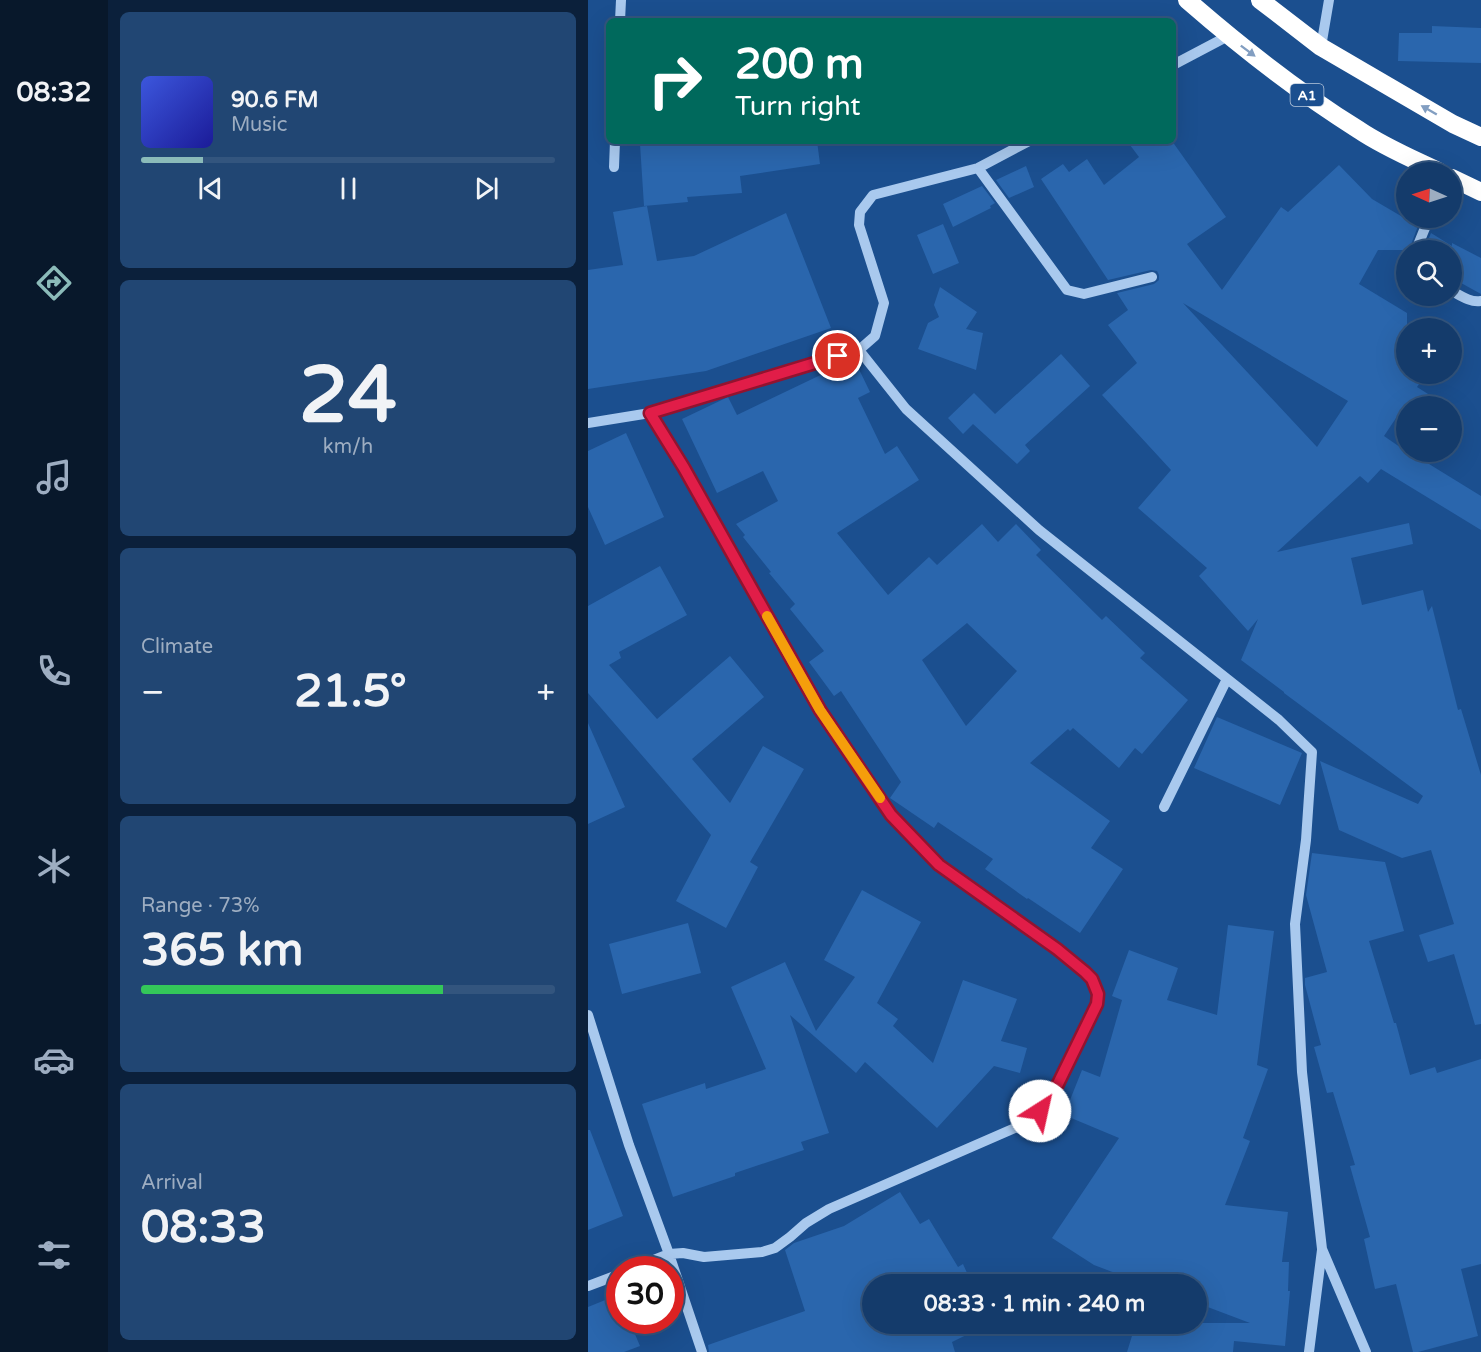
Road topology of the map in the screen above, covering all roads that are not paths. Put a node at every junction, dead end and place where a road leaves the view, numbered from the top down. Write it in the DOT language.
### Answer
graph roads {
  1 [pos="621,0"];
  2 [pos="1187,0"];
  3 [pos="1260,0"];
  4 [pos="1329,0"];
  5 [pos="620,18"];
  6 [pos="1228,36"];
  7 [pos="1321,47"];
  8 [pos="1176,62"];
  9 [pos="1481,137"];
  10 [pos="615,144"];
  11 [pos="1023,144"];
  12 [pos="1420,162"];
  13 [pos="614,167"];
  14 [pos="978,168"];
  15 [pos="1462,183"];
  16 [pos="1481,192"];
  17 [pos="1152,278"];
  18 [pos="1462,296"];
  19 [pos="1481,301"];
  20 [pos="859,350"];
  21 [pos="650,413"];
  22 [pos="588,423"];
  23 [pos="1227,679"];
  24 [pos="1164,807"];
  25 [pos="588,1015"];
  26 [pos="1322,1249"];
  27 [pos="669,1254"];
  28 [pos="664,1256"];
  29 [pos="606,1279"];
  30 [pos="588,1286"];
  31 [pos="702,1352"];
  32 [pos="1309,1352"];
  33 [pos="1366,1352"];
  1 -- 5 [label="street"];
  2 -- 6 [label="highway, A1"];
  3 -- 7 [label="highway"];
  4 -- 7 [label="street"];
  6 -- 8 [label="street"];
  6 -- 12 [label="highway, A1, one-way"];
  9 -- 7 [label="highway, one-way"];
  10 -- 13 [label="street"];
  11 -- 14 [label="street"];
  14 -- 17 [label="street"];
  14 -- 20 [label="street"];
  15 -- 16 [label="highway"];
  18 -- 19 [label="street"];
  20 -- 21 [label="street"];
  20 -- 23 [label="street"];
  21 -- 22 [label="street"];
  21 -- 27 [label="street"];
  23 -- 24 [label="street"];
  23 -- 26 [label="street"];
  25 -- 27 [label="street"];
  26 -- 32 [label="street"];
  26 -- 33 [label="street"];
  27 -- 28 [label="street"];
  27 -- 31 [label="street"];
  29 -- 30 [label="street"];
}
